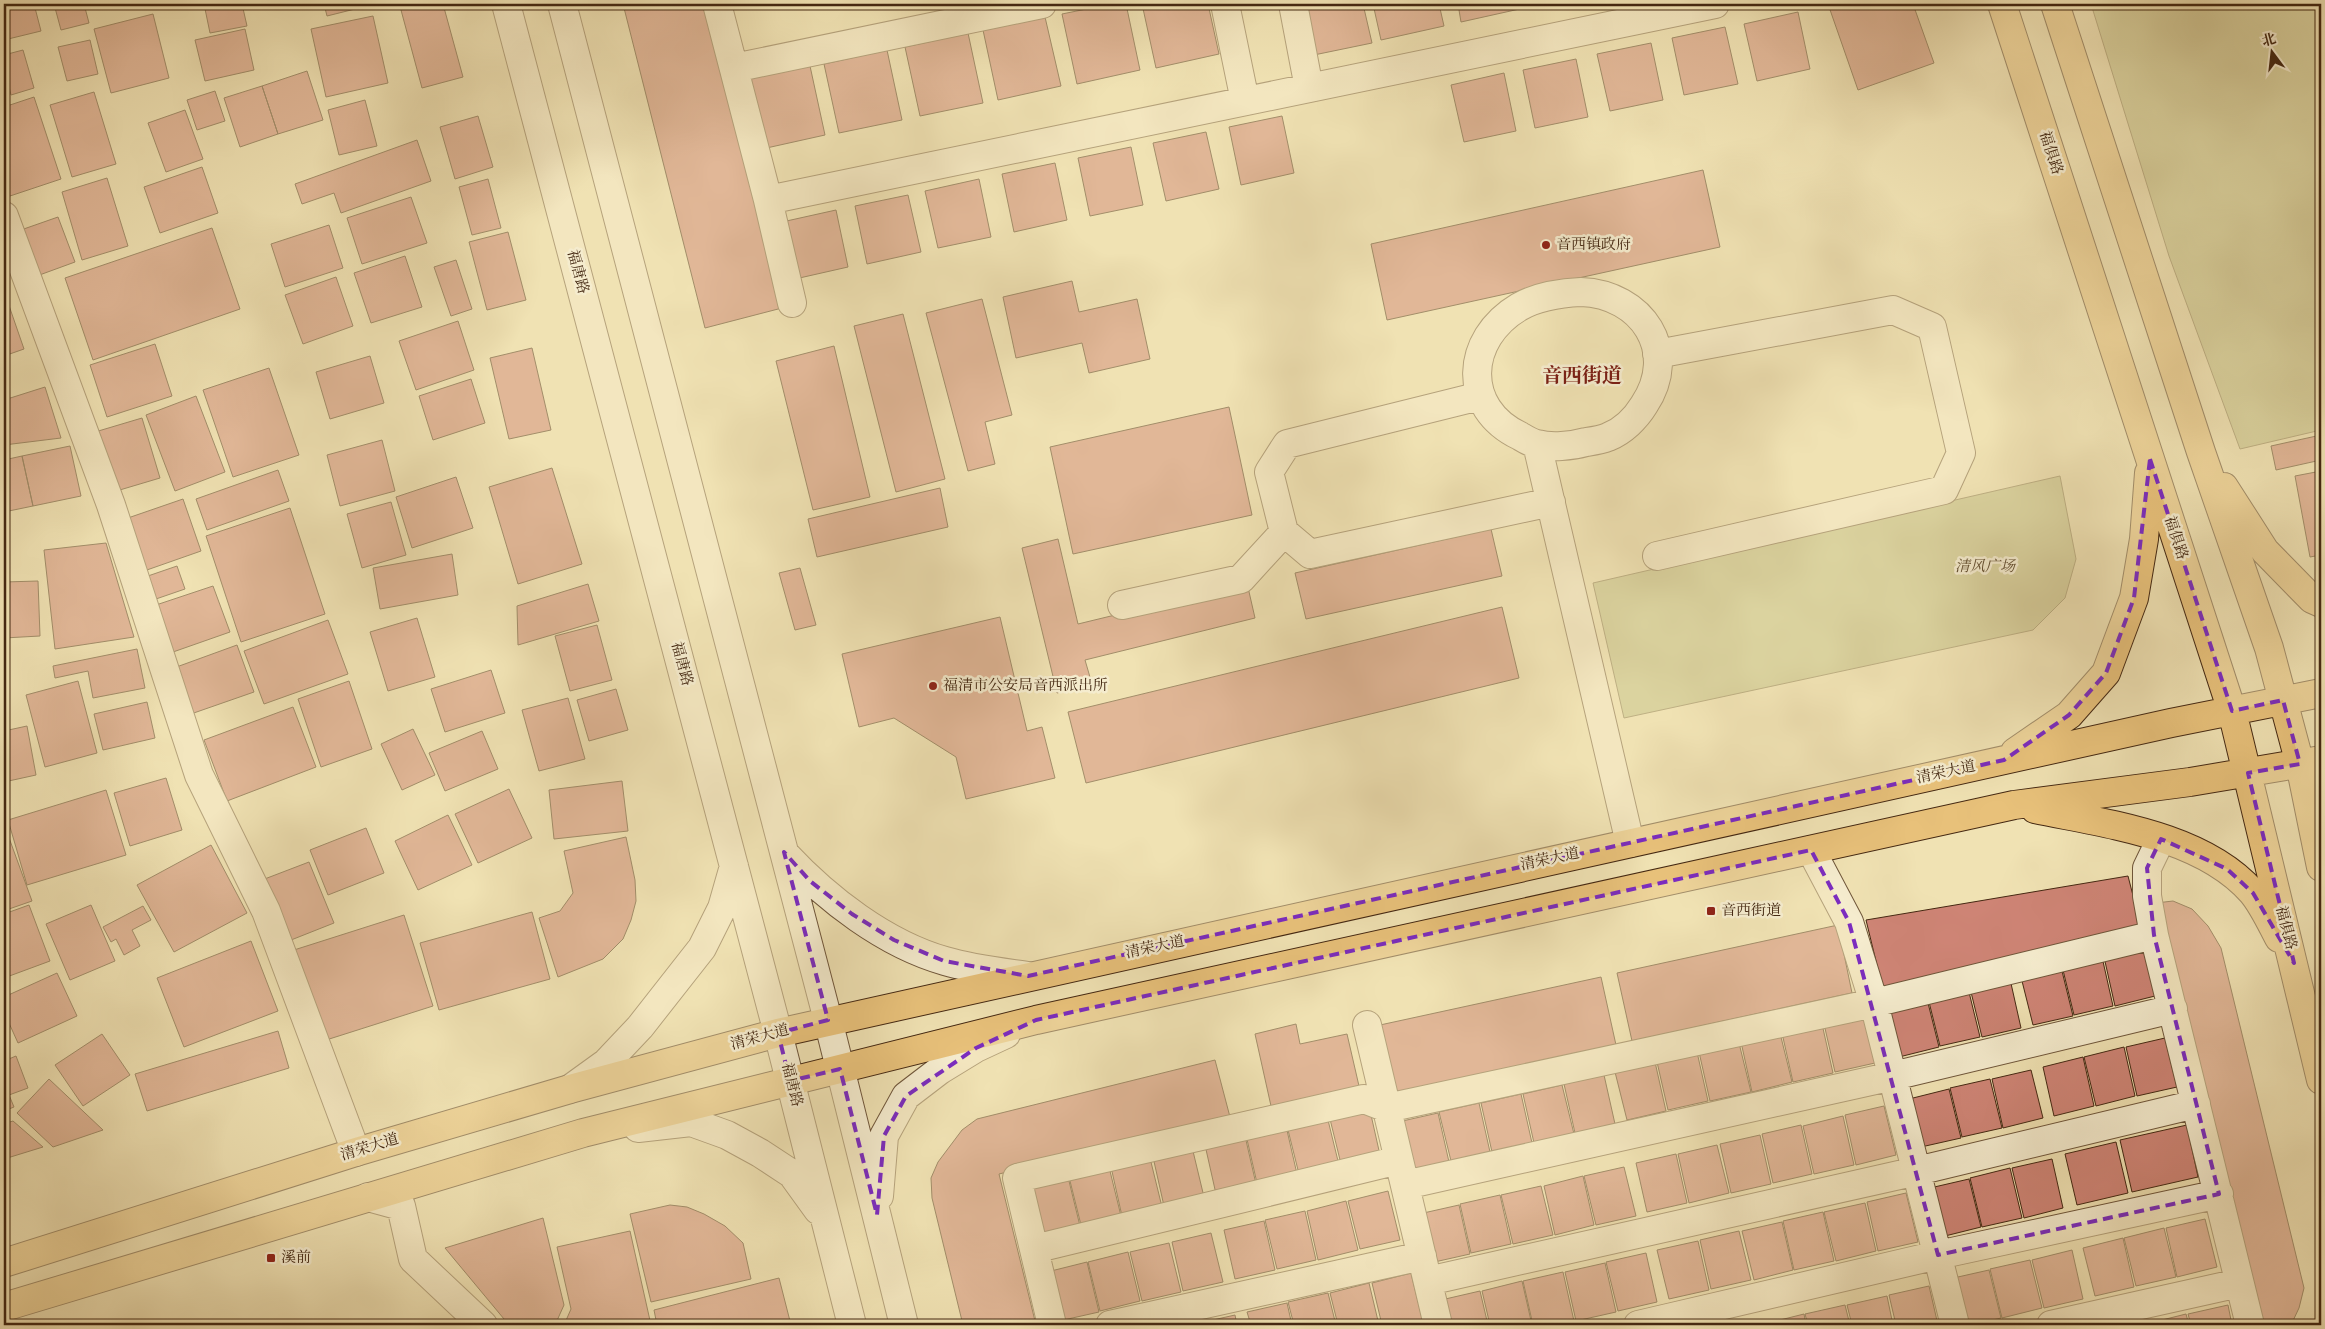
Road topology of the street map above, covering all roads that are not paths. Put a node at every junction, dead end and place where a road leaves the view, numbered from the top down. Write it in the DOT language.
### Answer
graph roads {
  1 [pos="506,4"];
  2 [pos="562,4"];
  3 [pos="717,4"];
  4 [pos="1042,4"];
  5 [pos="1225,4"];
  6 [pos="1293,4"];
  7 [pos="1715,4"];
  8 [pos="2002,4"];
  9 [pos="2055,4"];
  10 [pos="734,68"];
  11 [pos="1309,88"];
  12 [pos="1245,101"];
  13 [pos="768,200"];
  14 [pos="4,216"];
  15 [pos="792,302"];
  16 [pos="1657,354"];
  17 [pos="1480,396"];
  18 [pos="1537,444"];
  19 [pos="2201,452"];
  20 [pos="2150,459"];
  21 [pos="1551,502"];
  22 [pos="1284,532"];
  23 [pos="1657,556"];
  24 [pos="2321,603"];
  25 [pos="1122,605"];
  26 [pos="2321,693"];
  27 [pos="2283,700"];
  28 [pos="2232,711"];
  29 [pos="2004,760"];
  30 [pos="2311,762"];
  31 [pos="2248,773"];
  32 [pos="2014,805"];
  33 [pos="2161,839"];
  34 [pos="1630,843"];
  35 [pos="1811,850"];
  36 [pos="784,852"];
  37 [pos="734,865"];
  38 [pos="2321,866"];
  39 [pos="2154,935"];
  40 [pos="2294,963"];
  41 [pos="1028,976"];
  42 [pos="1874,1003"];
  43 [pos="2173,1009"];
  44 [pos="828,1020"];
  45 [pos="1036,1020"];
  46 [pos="1367,1025"];
  47 [pos="778,1033"];
  48 [pos="840,1069"];
  49 [pos="1893,1076"];
  50 [pos="2321,1080"];
  51 [pos="790,1081"];
  52 [pos="570,1089"];
  53 [pos="2196,1104"];
  54 [pos="1387,1108"];
  55 [pos="583,1134"];
  56 [pos="356,1152"];
  57 [pos="1917,1171"];
  58 [pos="1402,1173"];
  59 [pos="2219,1194"];
  60 [pos="368,1197"];
  61 [pos="877,1215"];
  62 [pos="827,1224"];
  63 [pos="1034,1249"];
  64 [pos="1938,1255"];
  65 [pos="4,1263"];
  66 [pos="1425,1269"];
  67 [pos="2240,1283"];
  68 [pos="4,1307"];
  69 [pos="483,1325"];
  70 [pos="852,1325"];
  71 [pos="904,1325"];
  72 [pos="1052,1325"];
  73 [pos="1110,1325"];
  74 [pos="1438,1325"];
  75 [pos="1638,1325"];
  76 [pos="1954,1325"];
  77 [pos="2051,1325"];
  78 [pos="2250,1325"];
  1 -- 37 [label="street, 福唐路"];
  2 -- 36 [label="street"];
  3 -- 10 [label="street"];
  4 -- 10 [label="street"];
  5 -- 12 [label="street"];
  6 -- 11 [label="street"];
  7 -- 11 [label="street"];
  8 -- 20 [label="main road, 福俱路"];
  9 -- 19 [label="main road"];
  10 -- 13 [label="street"];
  11 -- 12 [label="street"];
  12 -- 13 [label="street"];
  13 -- 15 [label="street"];
  14 -- 56 [label="street"];
  16 -- 17 [label="street"];
  16 -- 18 [label="street"];
  16 -- 23 [label="street"];
  17 -- 18 [label="street"];
  17 -- 22 [label="street"];
  18 -- 21 [label="street"];
  19 -- 24 [label="main road"];
  19 -- 27 [label="main road"];
  20 -- 28 [label="main road, 福俱路"];
  20 -- 29 [label="main road"];
  21 -- 22 [label="street"];
  21 -- 34 [label="street"];
  22 -- 25 [label="street"];
  26 -- 27 [label="main road, 清荣大道"];
  27 -- 28 [label="main road, 清荣大道"];
  27 -- 30 [label="main road"];
  28 -- 29 [label="main road, 清荣大道"];
  28 -- 31 [label="main road, 福俱路"];
  29 -- 34 [label="main road, 清荣大道"];
  30 -- 31 [label="main road"];
  30 -- 38 [label="main road"];
  31 -- 32 [label="main road"];
  31 -- 40 [label="main road, 福俱路"];
  32 -- 33 [label="main road"];
  32 -- 35 [label="main road"];
  33 -- 39 [label="street"];
  33 -- 40 [label="main road"];
  34 -- 41 [label="main road, 清荣大道"];
  35 -- 42 [label="street"];
  35 -- 45 [label="main road"];
  36 -- 41 [label="street"];
  36 -- 44 [label="street"];
  37 -- 47 [label="street, 福唐路"];
  37 -- 52 [label="street"];
  39 -- 42 [label="street"];
  39 -- 43 [label="street"];
  40 -- 50 [label="main road, 福俱路"];
  41 -- 44 [label="main road, 清荣大道"];
  42 -- 49 [label="street"];
  42 -- 54 [label="street"];
  43 -- 49 [label="street"];
  43 -- 53 [label="street"];
  44 -- 47 [label="main road, 清荣大道"];
  44 -- 48 [label="street"];
  45 -- 48 [label="main road"];
  45 -- 61 [label="street"];
  46 -- 54 [label="street"];
  47 -- 51 [label="street, 福唐路"];
  47 -- 52 [label="main road, 清荣大道"];
  48 -- 51 [label="main road"];
  48 -- 61 [label="street"];
  49 -- 57 [label="street"];
  49 -- 58 [label="street"];
  51 -- 55 [label="main road"];
  51 -- 62 [label="street, 福唐路"];
  52 -- 56 [label="main road, 清荣大道"];
  53 -- 57 [label="street"];
  53 -- 59 [label="street"];
  54 -- 58 [label="street"];
  54 -- 63 [label="street"];
  55 -- 60 [label="main road"];
  55 -- 62 [label="street"];
  56 -- 65 [label="main road, 清荣大道"];
  57 -- 64 [label="street"];
  57 -- 66 [label="street"];
  58 -- 63 [label="street"];
  58 -- 66 [label="street"];
  59 -- 64 [label="street"];
  59 -- 67 [label="street"];
  60 -- 68 [label="main road"];
  60 -- 69 [label="street"];
  61 -- 71 [label="street"];
  62 -- 70 [label="street, 福唐路"];
  63 -- 72 [label="street"];
  64 -- 75 [label="street"];
  64 -- 76 [label="street"];
  66 -- 73 [label="street"];
  66 -- 74 [label="street"];
  67 -- 77 [label="street"];
  67 -- 78 [label="street"];
}
